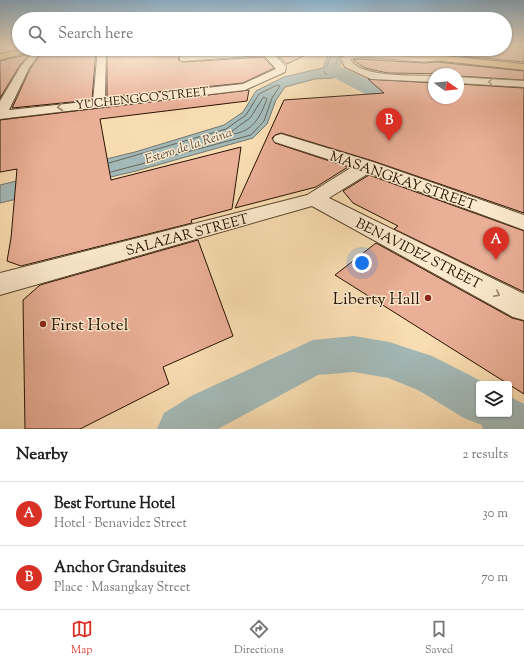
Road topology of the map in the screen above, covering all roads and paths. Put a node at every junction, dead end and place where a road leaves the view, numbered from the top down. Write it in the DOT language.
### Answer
graph roads {
  1 [pos="27,65"];
  2 [pos="101,65"];
  3 [pos="186,65"];
  4 [pos="279,65"];
  5 [pos="348,65"];
  6 [pos="504,65"];
  7 [pos="189,72"];
  8 [pos="371,76"];
  9 [pos="428,79"];
  10 [pos="356,80"];
  11 [pos="464,80"];
  12 [pos="524,83"];
  13 [pos="99,103"];
  14 [pos="0,114"];
  15 [pos="281,139"];
  16 [pos="367,166"];
  17 [pos="314,198"];
  18 [pos="524,223"];
  19 [pos="0,284"];
  20 [pos="524,308"];
  1 -- 14 [label="street"];
  2 -- 13 [label="street"];
  3 -- 7 [label="street"];
  4 -- 13 [label="street, YUCHENGCO STREET"];
  5 -- 8 [label="street"];
  6 -- 12 [label="street"];
  8 -- 9 [label="street"];
  8 -- 10 [label="street"];
  12 -- 11 [label="street, one-way"];
  13 -- 14 [label="street, YUCHENGCO STREET, one-way"];
  15 -- 16 [label="street, MASANGKAY STREET"];
  16 -- 17 [label="street, SALAZAR STREET"];
  16 -- 18 [label="street, MASANGKAY STREET"];
  17 -- 19 [label="street, SALAZAR STREET"];
  17 -- 20 [label="street, BENAVIDEZ STREET, one-way"];
}
